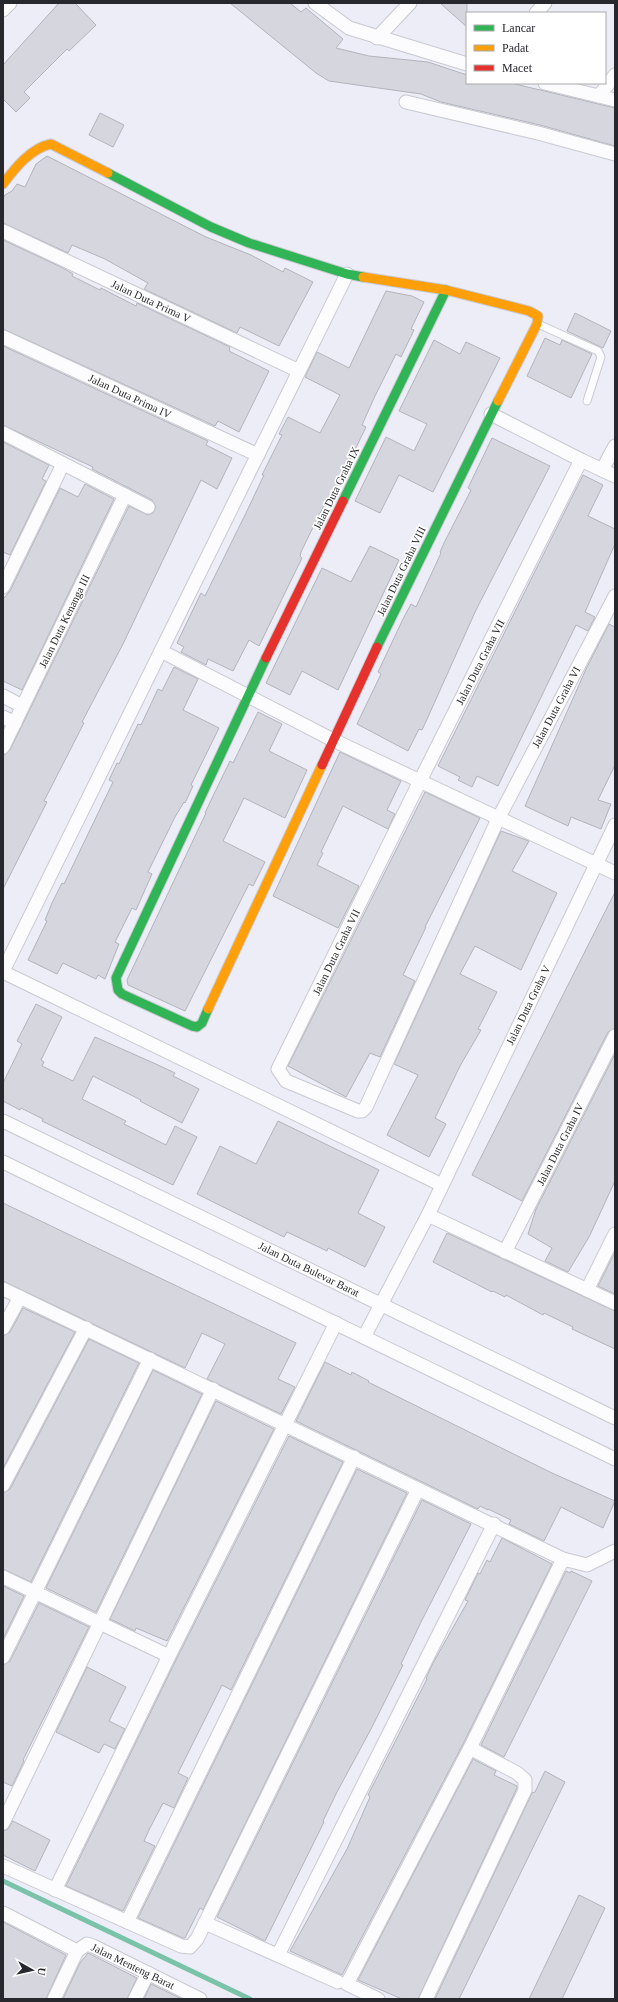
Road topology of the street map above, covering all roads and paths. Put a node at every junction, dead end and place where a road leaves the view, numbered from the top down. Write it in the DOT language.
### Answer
graph roads {
  1 [pos="10,3"];
  2 [pos="315,3"];
  3 [pos="410,3"];
  4 [pos="545,3"];
  5 [pos="3,10"];
  6 [pos="537,12"];
  7 [pos="377,38"];
  8 [pos="466,64"];
  9 [pos="615,75"];
  10 [pos="548,84"];
  11 [pos="599,96"];
  12 [pos="615,100"];
  13 [pos="406,102"];
  14 [pos="615,154"];
  15 [pos="3,184"];
  16 [pos="3,231"];
  17 [pos="347,274"];
  18 [pos="446,290"];
  19 [pos="537,324"];
  20 [pos="3,337"];
  21 [pos="299,371"];
  22 [pos="587,401"];
  23 [pos="492,414"];
  24 [pos="3,433"];
  25 [pos="615,446"];
  26 [pos="258,455"];
  27 [pos="581,460"];
  28 [pos="63,464"];
  29 [pos="602,470"];
  30 [pos="615,476"];
  31 [pos="125,495"];
  32 [pos="148,507"];
  33 [pos="3,587"];
  34 [pos="615,596"];
  35 [pos="161,651"];
  36 [pos="3,696"];
  37 [pos="247,696"];
  38 [pos="22,706"];
  39 [pos="3,716"];
  40 [pos="15,723"];
  41 [pos="333,740"];
  42 [pos="3,747"];
  43 [pos="420,781"];
  44 [pos="498,819"];
  45 [pos="615,825"];
  46 [pos="596,865"];
  47 [pos="615,873"];
  48 [pos="3,972"];
  49 [pos="615,1036"];
  50 [pos="3,1121"];
  51 [pos="3,1162"];
  52 [pos="442,1185"];
  53 [pos="428,1215"];
  54 [pos="615,1234"];
  55 [pos="505,1252"];
  56 [pos="3,1289"];
  57 [pos="587,1290"];
  58 [pos="20,1296"];
  59 [pos="615,1303"];
  60 [pos="380,1308"];
  61 [pos="336,1323"];
  62 [pos="3,1328"];
  63 [pos="86,1328"];
  64 [pos="366,1335"];
  65 [pos="150,1359"];
  66 [pos="213,1388"];
  67 [pos="615,1418"];
  68 [pos="285,1423"];
  69 [pos="354,1457"];
  70 [pos="615,1459"];
  71 [pos="3,1485"];
  72 [pos="418,1489"];
  73 [pos="494,1524"];
  74 [pos="615,1551"];
  75 [pos="563,1559"];
  76 [pos="3,1577"];
  77 [pos="34,1592"];
  78 [pos="100,1623"];
  79 [pos="169,1656"];
  80 [pos="3,1657"];
  81 [pos="470,1748"];
  82 [pos="3,1823"];
  83 [pos="3,1866"];
  84 [pos="55,1890"];
  85 [pos="3,1913"];
  86 [pos="126,1922"];
  87 [pos="205,1923"];
  88 [pos="77,1951"];
  89 [pos="278,1955"];
  90 [pos="148,1973"];
  91 [pos="338,1982"];
  92 [pos="54,1999"];
  93 [pos="135,1999"];
  94 [pos="200,1999"];
  95 [pos="378,1999"];
  96 [pos="426,1999"];
  1 -- 5 [label="street"];
  2 -- 7 [label="street"];
  3 -- 7 [label="street"];
  4 -- 6 [label="street"];
  7 -- 8 [label="street"];
  9 -- 11 [label="street"];
  10 -- 11 [label="street"];
  11 -- 12 [label="street"];
  13 -- 14 [label="street"];
  15 -- 17 [label="street"];
  16 -- 21 [label="street, Jalan Duta Prima V"];
  17 -- 18 [label="street"];
  17 -- 21 [label="street"];
  18 -- 19 [label="street"];
  18 -- 37 [label="street, Jalan Duta Graha IX"];
  19 -- 22 [label="lane"];
  19 -- 23 [label="street, Jalan Duta Graha VIII"];
  20 -- 26 [label="street, Jalan Duta Prima IV"];
  21 -- 26 [label="street"];
  23 -- 27 [label="street"];
  23 -- 41 [label="street, Jalan Duta Graha VIII"];
  24 -- 28 [label="street"];
  25 -- 29 [label="street"];
  26 -- 35 [label="street"];
  27 -- 29 [label="street"];
  27 -- 43 [label="street, Jalan Duta Graha VII"];
  28 -- 31 [label="street"];
  28 -- 33 [label="street"];
  29 -- 30 [label="street"];
  31 -- 32 [label="street"];
  31 -- 38 [label="street, Jalan Duta Kenanga III"];
  34 -- 44 [label="street, Jalan Duta Graha VI"];
  35 -- 37 [label="street"];
  35 -- 48 [label="street"];
  36 -- 38 [label="street"];
  37 -- 41 [label="street"];
  37 -- 41 [label="street, Jalan Duta Graha IX"];
  38 -- 40 [label="street, Jalan Duta Kenanga III"];
  39 -- 40 [label="street"];
  40 -- 42 [label="street, Jalan Duta Kenanga III"];
  41 -- 43 [label="street"];
  43 -- 44 [label="street"];
  43 -- 44 [label="street, Jalan Duta Graha VII"];
  44 -- 46 [label="street"];
  45 -- 46 [label="street, Jalan Duta Graha V"];
  46 -- 47 [label="street"];
  46 -- 52 [label="street, Jalan Duta Graha V"];
  48 -- 52 [label="street"];
  49 -- 55 [label="street, Jalan Duta Graha IV"];
  50 -- 60 [label="street, Jalan Duta Bulevar Barat"];
  51 -- 61 [label="street"];
  52 -- 53 [label="street, Jalan Duta Graha V"];
  53 -- 55 [label="street"];
  53 -- 60 [label="street, Jalan Duta Graha V"];
  54 -- 57 [label="street"];
  55 -- 57 [label="street"];
  56 -- 58 [label="street"];
  57 -- 59 [label="street"];
  58 -- 62 [label="street"];
  58 -- 63 [label="street"];
  60 -- 64 [label="street, Jalan Duta Graha V"];
  60 -- 67 [label="street, Jalan Duta Bulevar Barat"];
  61 -- 64 [label="street"];
  61 -- 68 [label="street"];
  63 -- 65 [label="street"];
  63 -- 71 [label="street"];
  64 -- 70 [label="street"];
  65 -- 66 [label="street"];
  65 -- 77 [label="street"];
  66 -- 68 [label="street"];
  66 -- 78 [label="street"];
  68 -- 69 [label="street"];
  68 -- 79 [label="street"];
  69 -- 72 [label="street"];
  69 -- 86 [label="street"];
  72 -- 73 [label="street"];
  72 -- 87 [label="street"];
  73 -- 75 [label="street"];
  73 -- 89 [label="street"];
  74 -- 75 [label="street"];
  75 -- 81 [label="street"];
  76 -- 77 [label="street"];
  77 -- 78 [label="street"];
  77 -- 80 [label="street"];
  78 -- 79 [label="street"];
  78 -- 82 [label="street"];
  79 -- 84 [label="street"];
  81 -- 95 [label="street"];
  81 -- 96 [label="street"];
  83 -- 84 [label="street"];
  84 -- 86 [label="street"];
  85 -- 88 [label="street, Jalan Menteng Barat"];
  86 -- 87 [label="street"];
  87 -- 89 [label="street"];
  88 -- 90 [label="street, Jalan Menteng Barat"];
  88 -- 92 [label="street"];
  89 -- 91 [label="street"];
  90 -- 93 [label="street"];
  90 -- 94 [label="street, Jalan Menteng Barat"];
}
